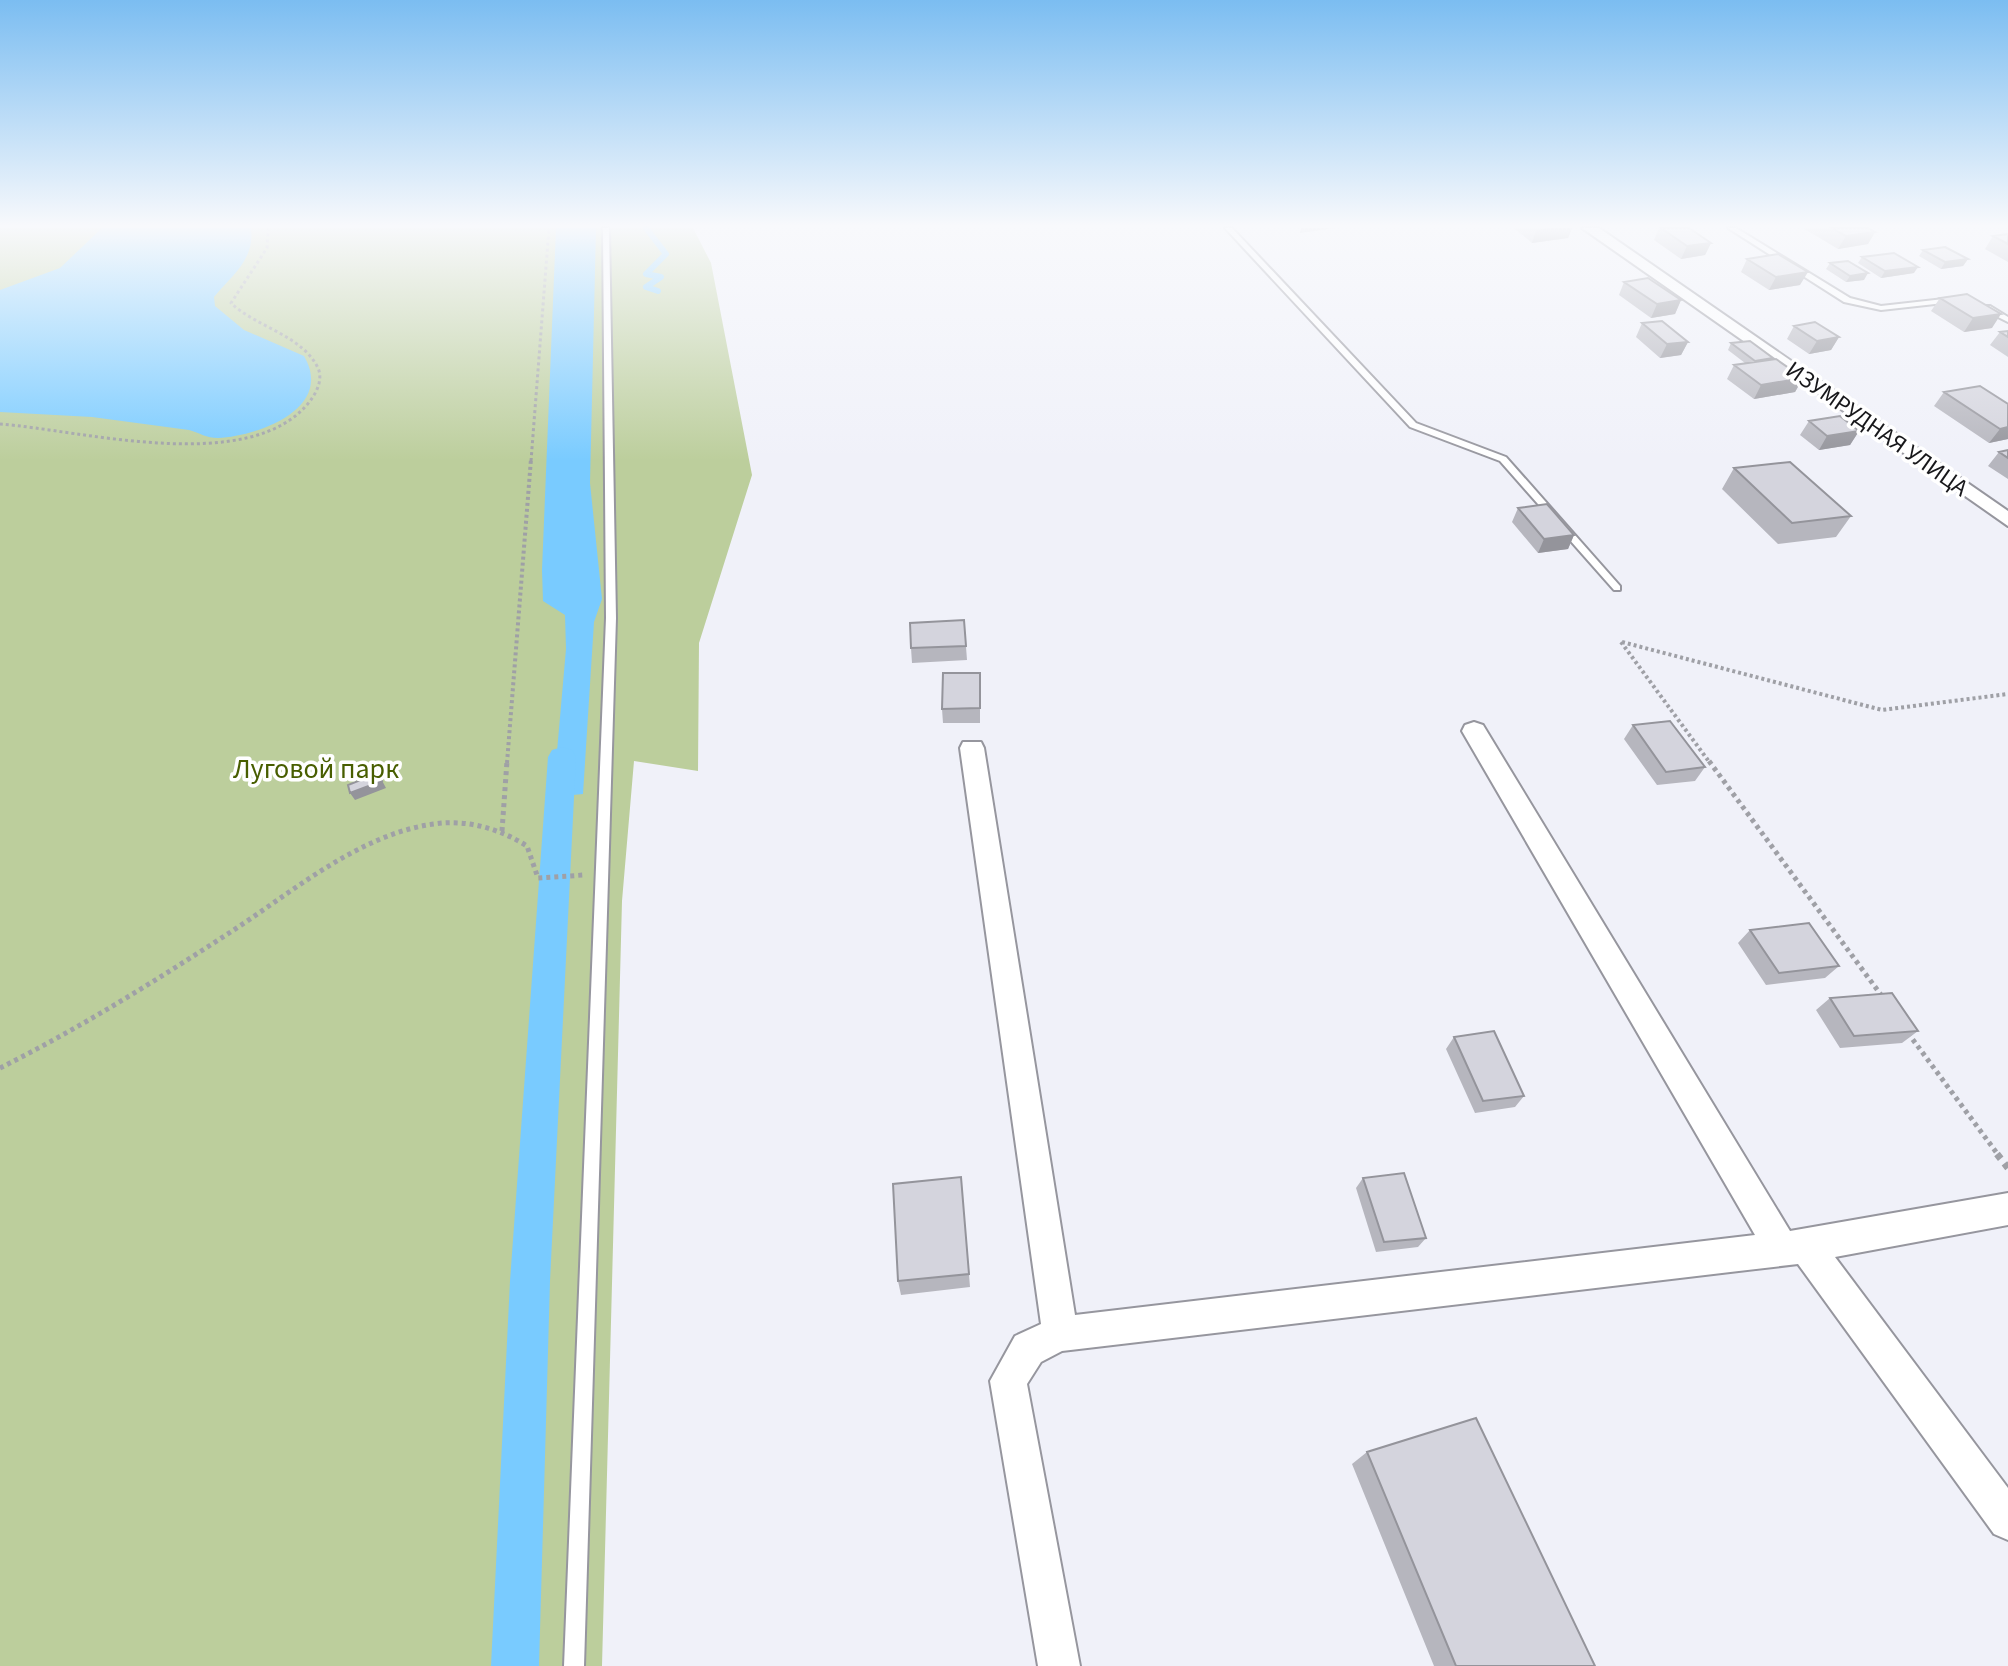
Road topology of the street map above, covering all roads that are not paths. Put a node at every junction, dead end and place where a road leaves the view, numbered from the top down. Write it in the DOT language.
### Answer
graph roads {
  1 [pos="607,306"];
  2 [pos="1301,306"];
  3 [pos="1701,306"];
  4 [pos="1863,306"];
  5 [pos="1895,306"];
  6 [pos="1977,306"];
  7 [pos="2008,320"];
  8 [pos="2008,520"];
  9 [pos="1617,588"];
  10 [pos="1474,731"];
  11 [pos="972,748"];
  12 [pos="2008,1209"];
  13 [pos="1793,1246"];
  14 [pos="1060,1334"];
  15 [pos="2008,1520"];
  16 [pos="574,1666"];
  17 [pos="1059,1666"];
  1 -- 16 [label="lane"];
  2 -- 9 [label="lane"];
  3 -- 8 [label="street, ИЗУМРУДНАЯ УЛИЦА"];
  4 -- 5 [label="lane"];
  6 -- 7 [label="lane"];
  10 -- 13 [label="street"];
  11 -- 14 [label="street"];
  12 -- 13 [label="street"];
  13 -- 14 [label="street"];
  13 -- 15 [label="street"];
  14 -- 17 [label="street"];
}
